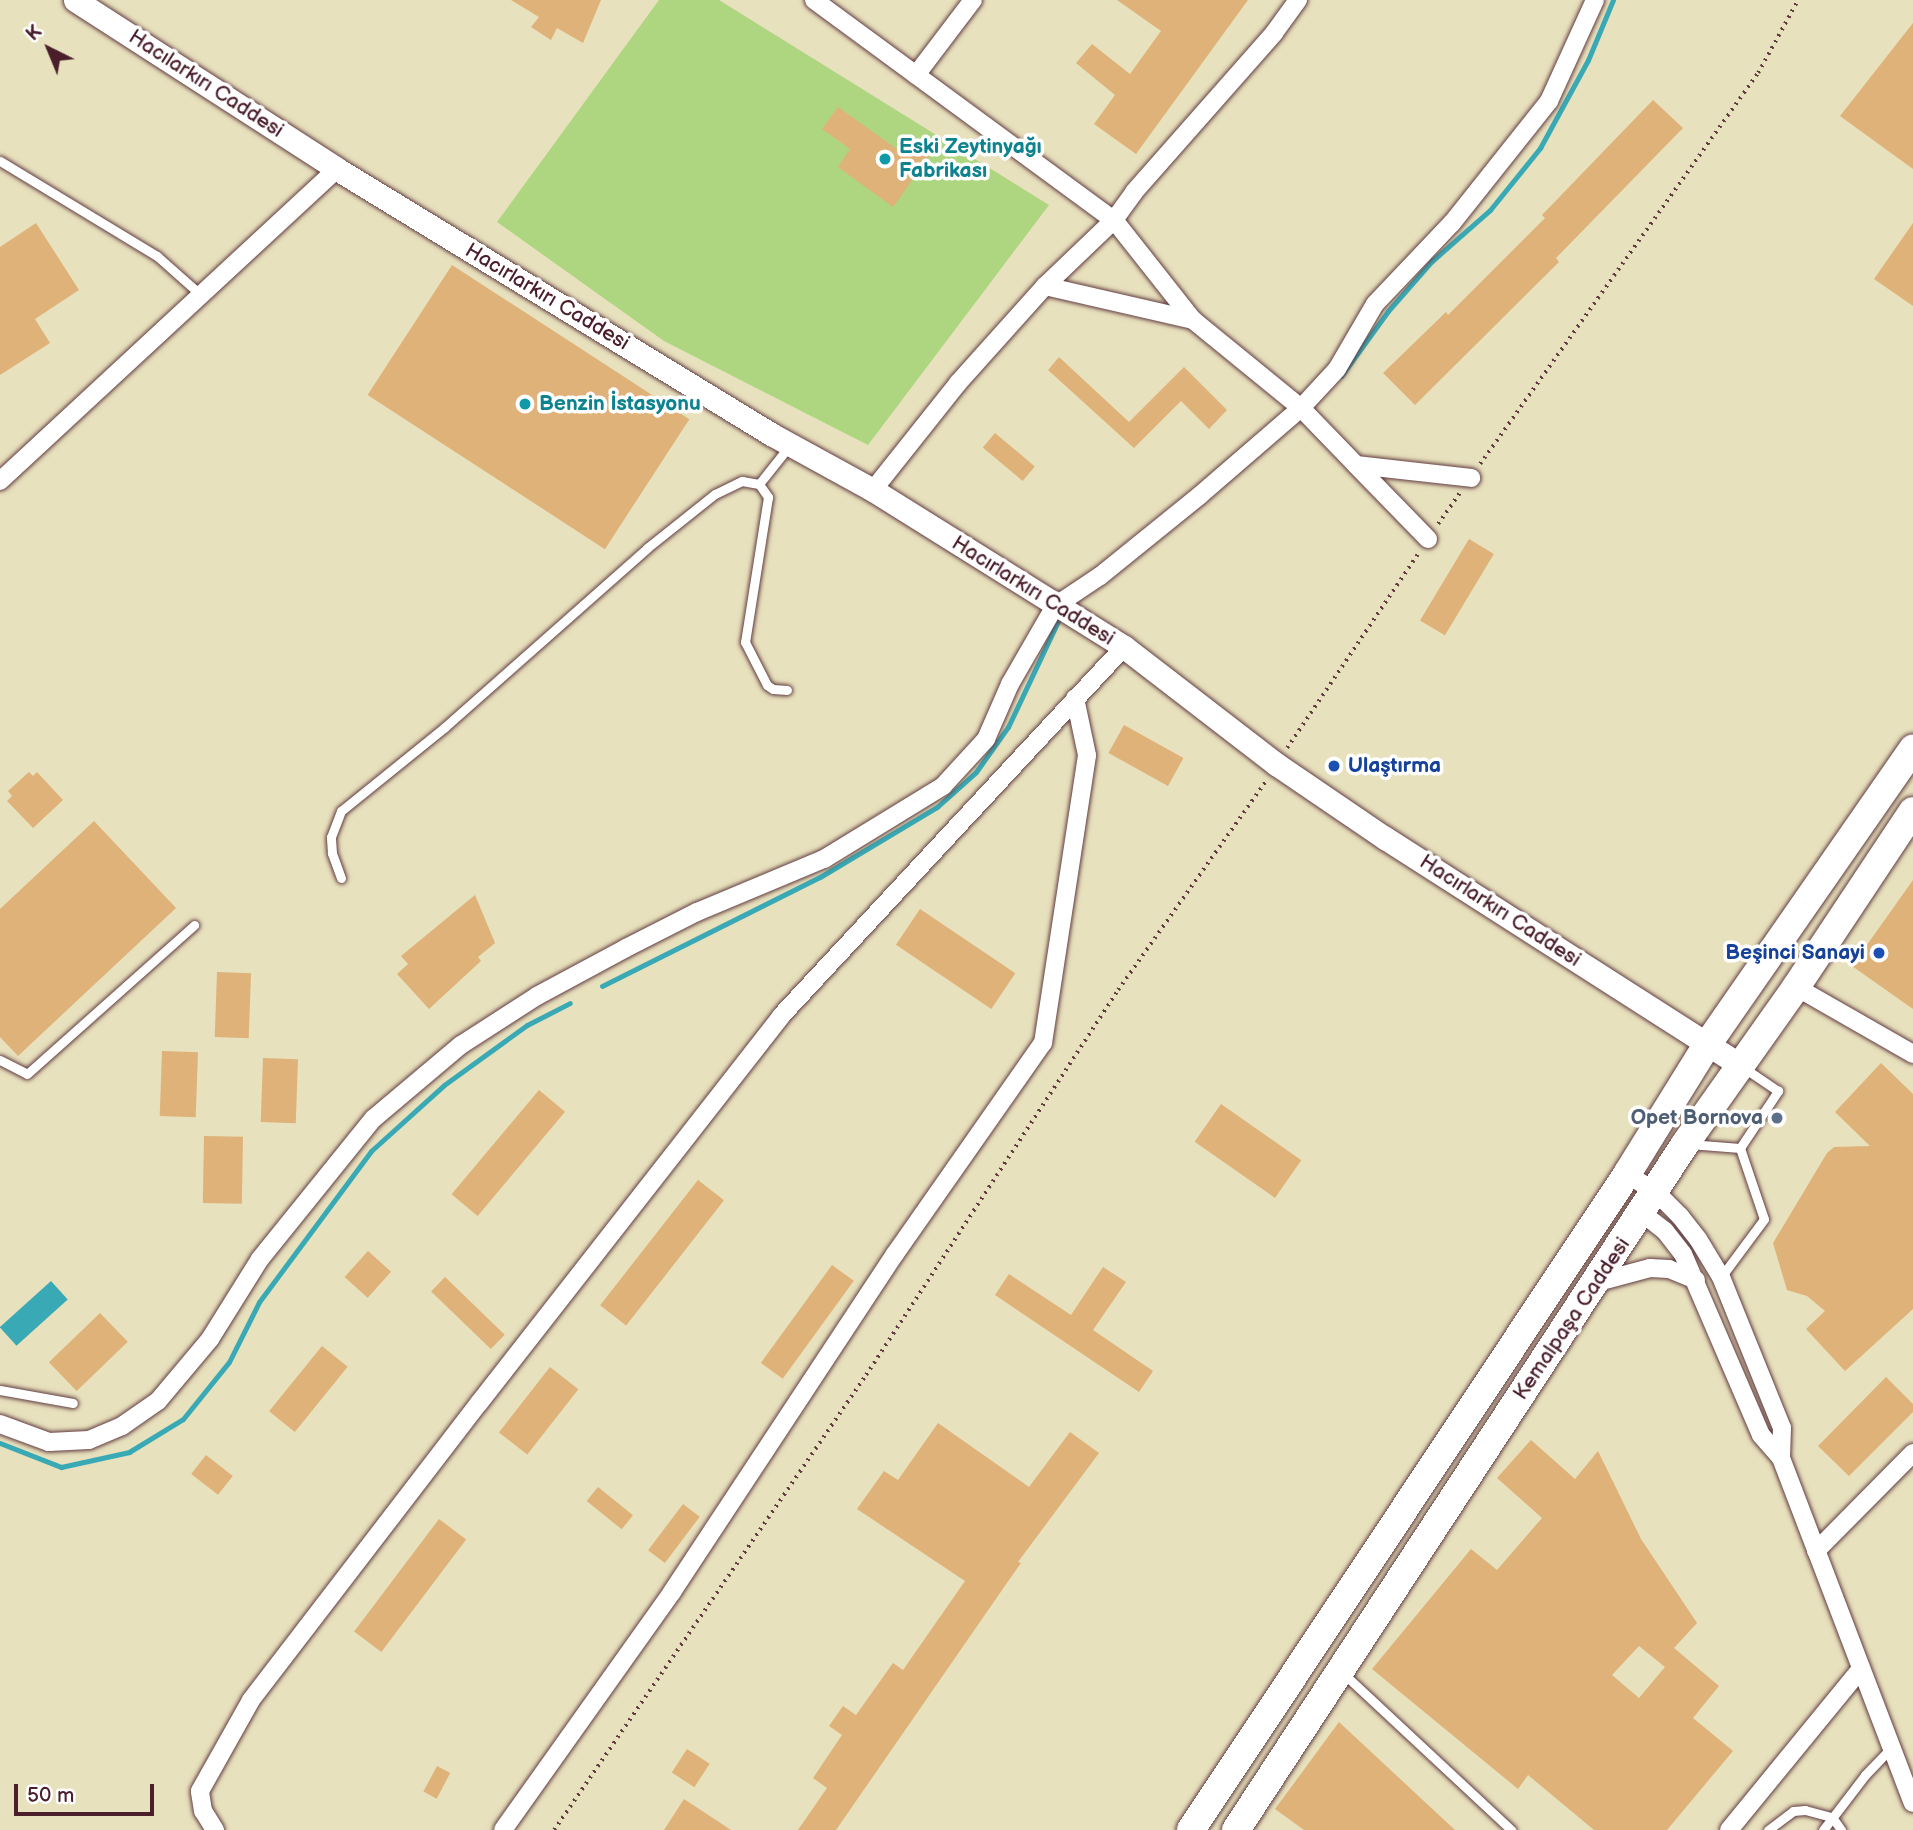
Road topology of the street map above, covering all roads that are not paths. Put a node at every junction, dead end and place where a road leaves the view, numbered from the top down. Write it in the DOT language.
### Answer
graph roads {
  1 [pos="75,0"];
  2 [pos="814,0"];
  3 [pos="973,0"];
  4 [pos="1298,0"];
  5 [pos="1595,0"];
  6 [pos="916,75"];
  7 [pos="0,161"];
  8 [pos="337,169"];
  9 [pos="1114,220"];
  10 [pos="1045,286"];
  11 [pos="201,295"];
  12 [pos="1194,320"];
  13 [pos="1301,408"];
  14 [pos="790,444"];
  15 [pos="1356,465"];
  16 [pos="1471,478"];
  17 [pos="0,481"];
  18 [pos="759,484"];
  19 [pos="873,490"];
  20 [pos="1428,539"];
  21 [pos="1055,606"];
  22 [pos="1124,647"];
  23 [pos="787,690"];
  24 [pos="1075,698"];
  25 [pos="1913,749"];
  26 [pos="1913,811"];
  27 [pos="341,878"];
  28 [pos="194,925"];
  29 [pos="1796,987"];
  30 [pos="1707,1045"];
  31 [pos="1913,1054"];
  32 [pos="0,1060"];
  33 [pos="1740,1065"];
  34 [pos="1685,1144"];
  35 [pos="1740,1148"];
  36 [pos="1620,1184"];
  37 [pos="1649,1203"];
  38 [pos="1721,1277"];
  39 [pos="1696,1280"];
  40 [pos="1594,1283"];
  41 [pos="0,1390"];
  42 [pos="73,1403"];
  43 [pos="0,1424"];
  44 [pos="1913,1453"];
  45 [pos="1781,1458"];
  46 [pos="1816,1551"];
  47 [pos="1861,1669"];
  48 [pos="1340,1671"];
  49 [pos="1892,1747"];
  50 [pos="1913,1804"];
  51 [pos="1832,1817"];
  52 [pos="215,1830"];
  53 [pos="503,1830"];
  54 [pos="1191,1830"];
  55 [pos="1236,1830"];
  56 [pos="1511,1830"];
  57 [pos="1729,1830"];
  58 [pos="1768,1830"];
  59 [pos="1823,1830"];
  60 [pos="1841,1830"];
  1 -- 8 [label="street, Hacılarkırı Caddesi"];
  2 -- 6 [label="street"];
  3 -- 6 [label="street"];
  4 -- 9 [label="street"];
  5 -- 13 [label="street"];
  6 -- 9 [label="street"];
  7 -- 11 [label="lane"];
  8 -- 11 [label="street"];
  8 -- 14 [label="street, Hacırlarkırı Caddesi"];
  9 -- 10 [label="street"];
  9 -- 12 [label="street"];
  10 -- 12 [label="street"];
  10 -- 19 [label="street"];
  11 -- 17 [label="street"];
  12 -- 13 [label="street"];
  13 -- 15 [label="street"];
  13 -- 21 [label="street"];
  14 -- 18 [label="lane"];
  14 -- 19 [label="street, Hacırlarkırı Caddesi"];
  15 -- 16 [label="street"];
  15 -- 20 [label="street"];
  18 -- 23 [label="lane"];
  18 -- 27 [label="lane"];
  19 -- 21 [label="street, Hacırlarkırı Caddesi"];
  21 -- 22 [label="street, Hacırlarkırı Caddesi"];
  21 -- 43 [label="street"];
  22 -- 24 [label="street"];
  22 -- 30 [label="street, Hacırlarkırı Caddesi"];
  24 -- 52 [label="street"];
  24 -- 53 [label="street"];
  25 -- 30 [label="main road"];
  26 -- 29 [label="main road, Kemalpaşa Caddesi"];
  28 -- 32 [label="lane"];
  29 -- 31 [label="street"];
  29 -- 33 [label="main road, Kemalpaşa Caddesi"];
  30 -- 33 [label="street, Hacırlarkırı Caddesi"];
  30 -- 36 [label="main road, Kemalpaşa Caddesi"];
  33 -- 34 [label="main road, Kemalpaşa Caddesi"];
  33 -- 35 [label="lane"];
  34 -- 35 [label="lane"];
  34 -- 37 [label="main road, Kemalpaşa Caddesi"];
  35 -- 38 [label="lane"];
  36 -- 37 [label="main road"];
  36 -- 54 [label="main road, Kemalpaşa Caddesi"];
  37 -- 38 [label="street"];
  37 -- 39 [label="street"];
  37 -- 40 [label="main road, Kemalpaşa Caddesi"];
  38 -- 45 [label="street"];
  39 -- 40 [label="street"];
  39 -- 45 [label="street"];
  40 -- 48 [label="main road, Kemalpaşa Caddesi"];
  41 -- 42 [label="lane"];
  44 -- 46 [label="street"];
  45 -- 46 [label="street"];
  46 -- 47 [label="street"];
  47 -- 49 [label="street"];
  47 -- 57 [label="street"];
  48 -- 55 [label="main road, Kemalpaşa Caddesi"];
  48 -- 56 [label="lane"];
  49 -- 50 [label="street"];
  49 -- 51 [label="lane"];
  51 -- 58 [label="lane"];
  51 -- 59 [label="lane"];
  51 -- 60 [label="lane"];
}
